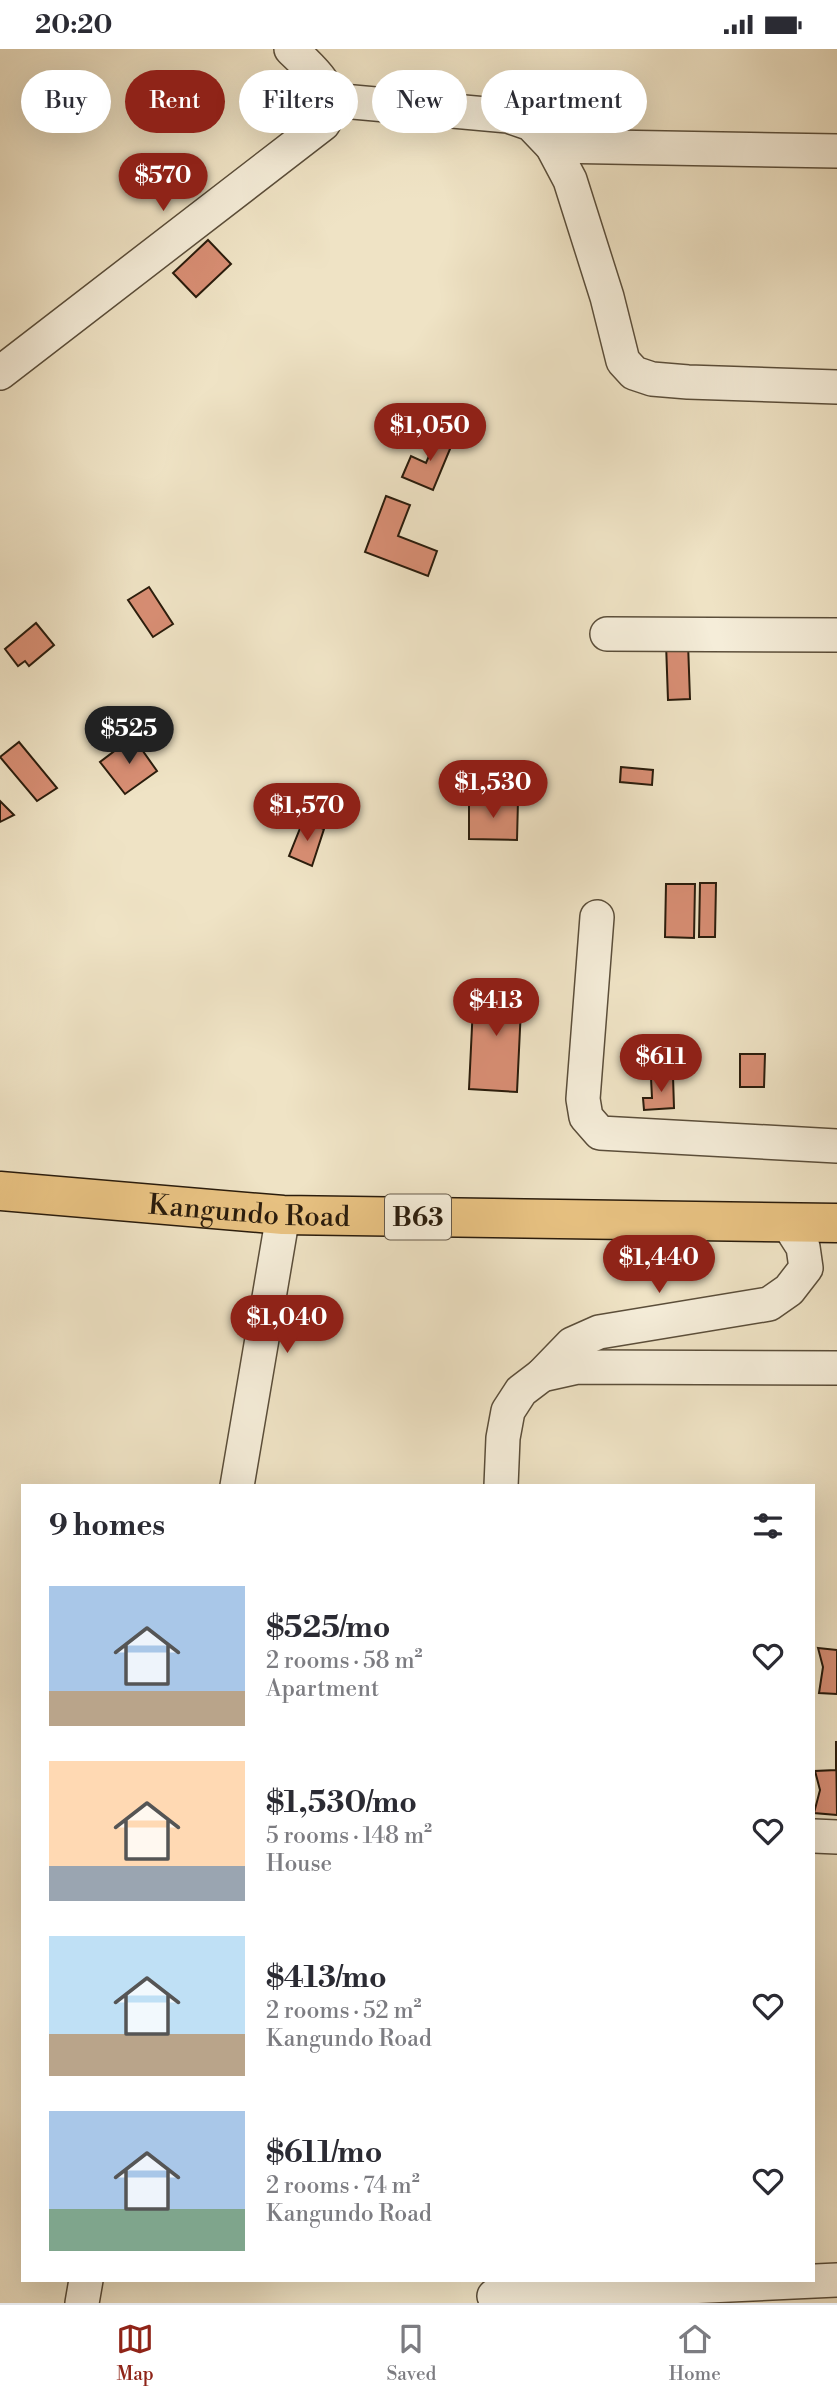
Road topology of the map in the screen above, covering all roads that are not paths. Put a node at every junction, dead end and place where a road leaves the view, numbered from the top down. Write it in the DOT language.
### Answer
graph roads {
  1 [pos="291,49"];
  2 [pos="312,70"];
  3 [pos="358,102"];
  4 [pos="311,133"];
  5 [pos="552,146"];
  6 [pos="837,151"];
  7 [pos="0,373"];
  8 [pos="837,387"];
  9 [pos="607,634"];
  10 [pos="837,635"];
  11 [pos="597,917"];
  12 [pos="837,1146"];
  13 [pos="0,1191"];
  14 [pos="283,1215"];
  15 [pos="787,1223"];
  16 [pos="837,1223"];
  17 [pos="837,1368"];
  18 [pos="542,1375"];
  19 [pos="237,1484"];
  20 [pos="501,1484"];
  21 [pos="815,1836"];
  22 [pos="837,1837"];
  23 [pos="837,2280"];
  24 [pos="815,2281"];
  25 [pos="86,2282"];
  26 [pos="784,2282"];
  27 [pos="494,2293"];
  28 [pos="82,2303"];
  1 -- 2 [label="street"];
  3 -- 5 [label="street"];
  4 -- 7 [label="street"];
  5 -- 6 [label="street"];
  5 -- 8 [label="street"];
  9 -- 10 [label="street"];
  11 -- 12 [label="street"];
  13 -- 14 [label="highway, Kangundo Road / B63"];
  14 -- 15 [label="highway, Kangundo Road / B63"];
  14 -- 19 [label="street"];
  15 -- 16 [label="highway, Kangundo Road / B63"];
  15 -- 18 [label="street"];
  17 -- 18 [label="street"];
  18 -- 20 [label="street"];
  21 -- 22 [label="street"];
  23 -- 24 [label="street"];
  25 -- 28 [label="street"];
  26 -- 27 [label="street"];
}
